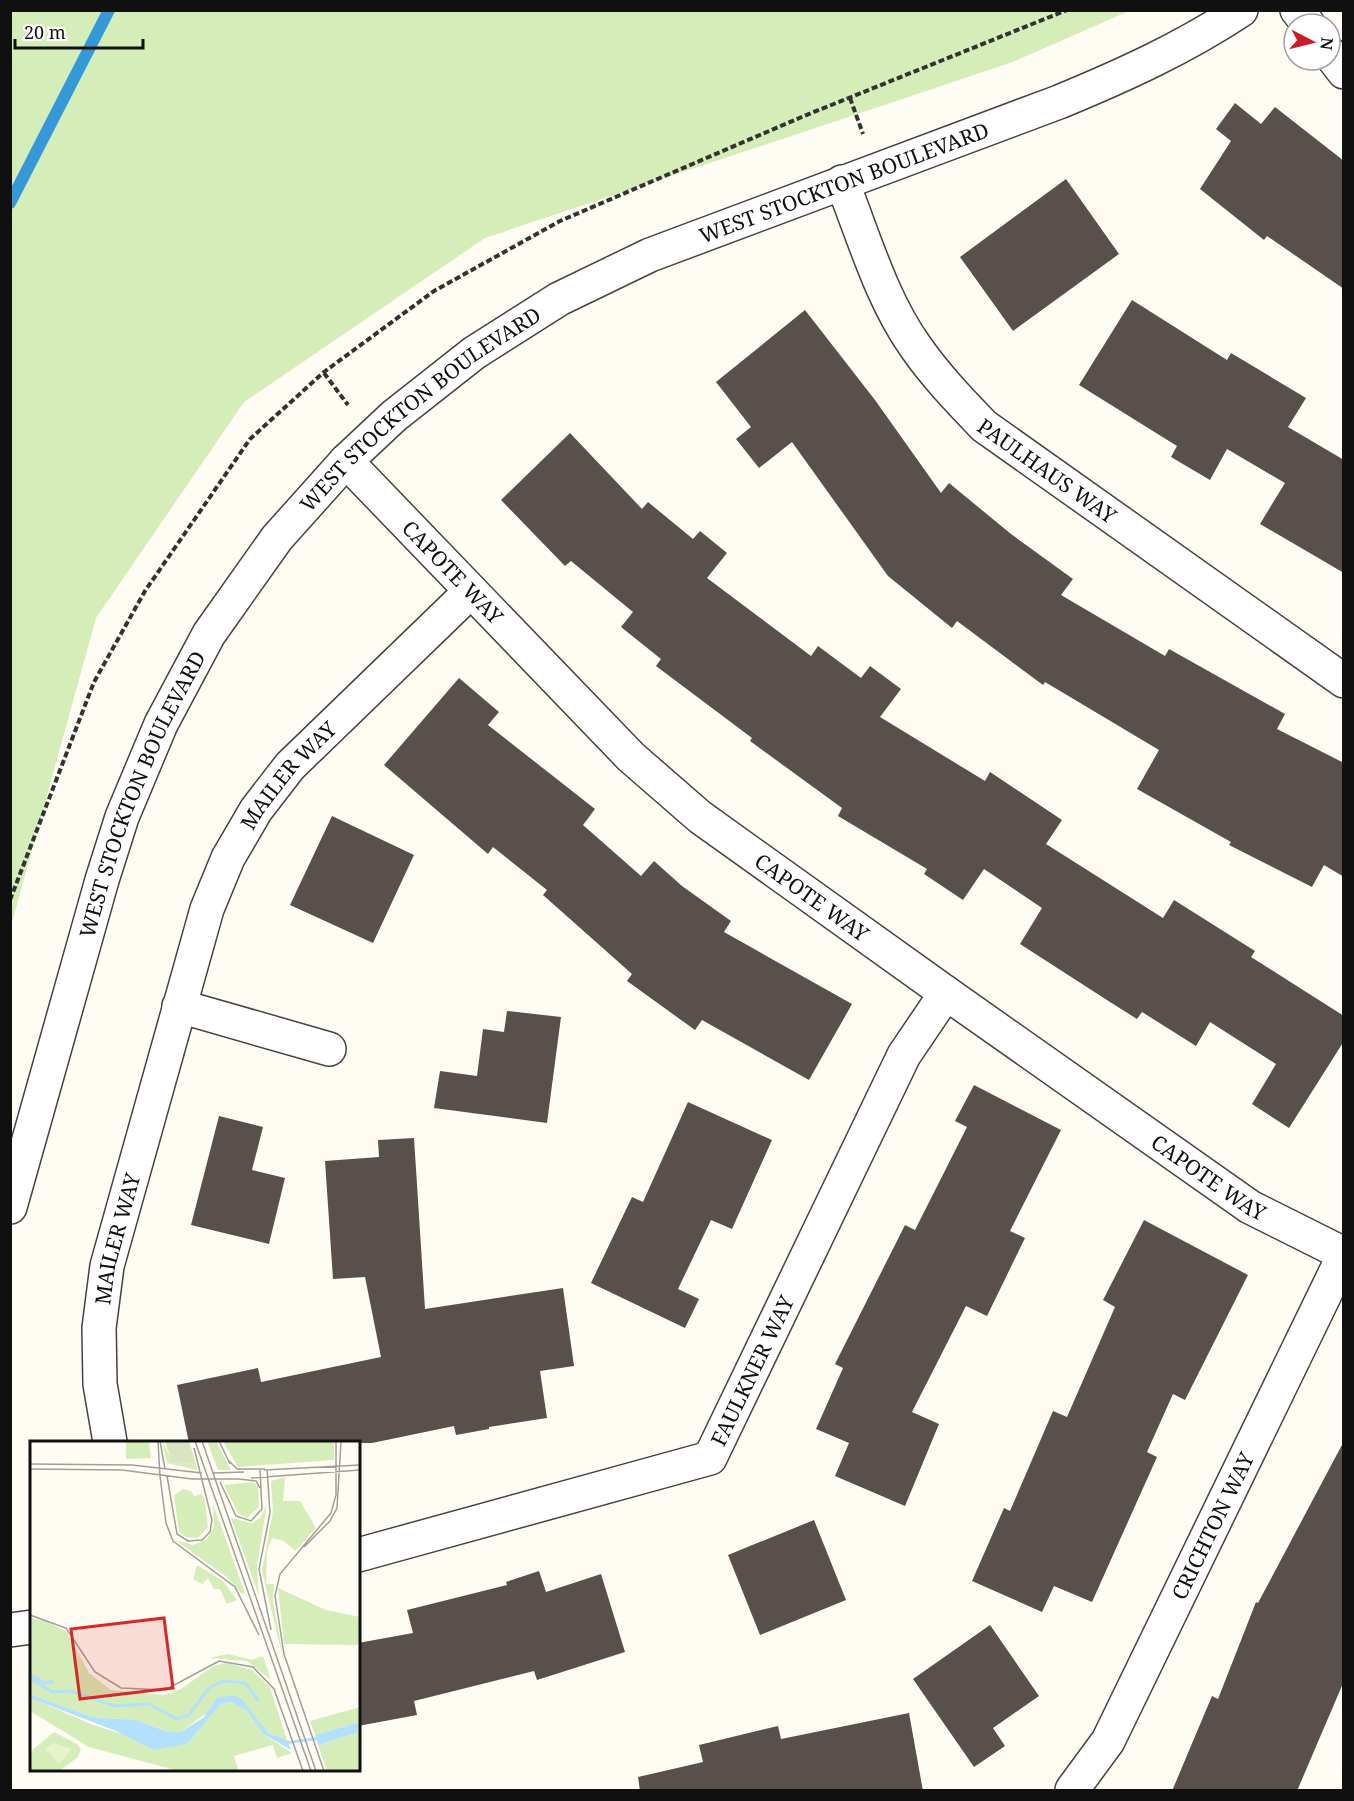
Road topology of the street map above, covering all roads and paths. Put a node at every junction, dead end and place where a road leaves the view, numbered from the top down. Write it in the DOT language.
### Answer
graph roads {
  1 [pos="1241,10"];
  2 [pos="842,182"];
  3 [pos="346,461"];
  4 [pos="471,591"];
  5 [pos="1344,681"];
  6 [pos="946,993"];
  7 [pos="179,1006"];
  8 [pos="329,1048"];
  9 [pos="10,1207"];
  10 [pos="1344,1254"];
  11 [pos="110,1441"];
  12 [pos="360,1554"];
  13 [pos="30,1627"];
  14 [pos="10,1629"];
  15 [pos="1072,1791"];
  1 -- 2 [label="street, WEST STOCKTON BOULEVARD"];
  2 -- 3 [label="street, WEST STOCKTON BOULEVARD"];
  2 -- 5 [label="street, PAULHAUS WAY"];
  3 -- 4 [label="street, CAPOTE WAY"];
  3 -- 9 [label="street, WEST STOCKTON BOULEVARD"];
  4 -- 6 [label="street, CAPOTE WAY"];
  4 -- 7 [label="street, MAILER WAY"];
  6 -- 10 [label="street, CAPOTE WAY"];
  6 -- 12 [label="street, FAULKNER WAY"];
  7 -- 8 [label="street"];
  7 -- 11 [label="street, MAILER WAY"];
  10 -- 15 [label="street, CRICHTON WAY"];
  13 -- 14 [label="street"];
}
